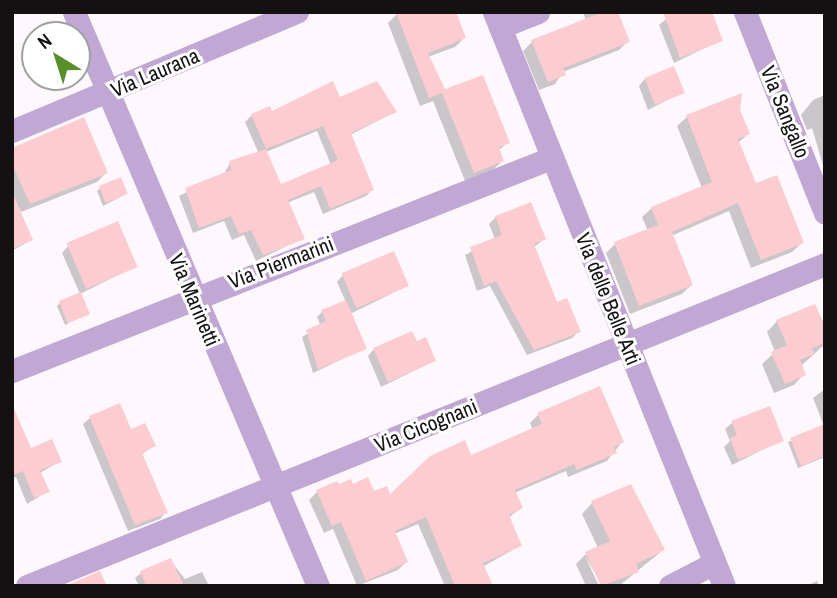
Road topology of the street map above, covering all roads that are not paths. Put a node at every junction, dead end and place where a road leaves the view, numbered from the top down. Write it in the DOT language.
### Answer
graph roads {
  1 [pos="74,12"];
  2 [pos="297,12"];
  3 [pos="538,12"];
  4 [pos="745,12"];
  5 [pos="497,20"];
  6 [pos="108,93"];
  7 [pos="12,131"];
  8 [pos="551,158"];
  9 [pos="825,213"];
  10 [pos="825,264"];
  11 [pos="194,298"];
  12 [pos="626,344"];
  13 [pos="12,371"];
  14 [pos="274,489"];
  15 [pos="714,563"];
  16 [pos="27,586"];
  17 [pos="318,586"];
  18 [pos="670,586"];
  19 [pos="724,586"];
  1 -- 6 [label="street, Via Marinetti"];
  2 -- 6 [label="street, Via Laurana"];
  3 -- 5 [label="street"];
  4 -- 9 [label="street, Via Sangallo"];
  5 -- 8 [label="street, Via delle Belle Arti"];
  6 -- 7 [label="street, Via Laurana"];
  6 -- 11 [label="street, Via Marinetti"];
  8 -- 11 [label="street, Via Piermarini"];
  8 -- 12 [label="street, Via delle Belle Arti"];
  10 -- 12 [label="street, Via Cicognani"];
  11 -- 13 [label="street, Via Piermarini"];
  11 -- 14 [label="street, Via Marinetti"];
  12 -- 14 [label="street, Via Cicognani"];
  12 -- 15 [label="street, Via delle Belle Arti"];
  14 -- 16 [label="street, Via Cicognani"];
  14 -- 17 [label="street, Via Marinetti"];
  15 -- 18 [label="street"];
  15 -- 19 [label="street, Via delle Belle Arti"];
}
